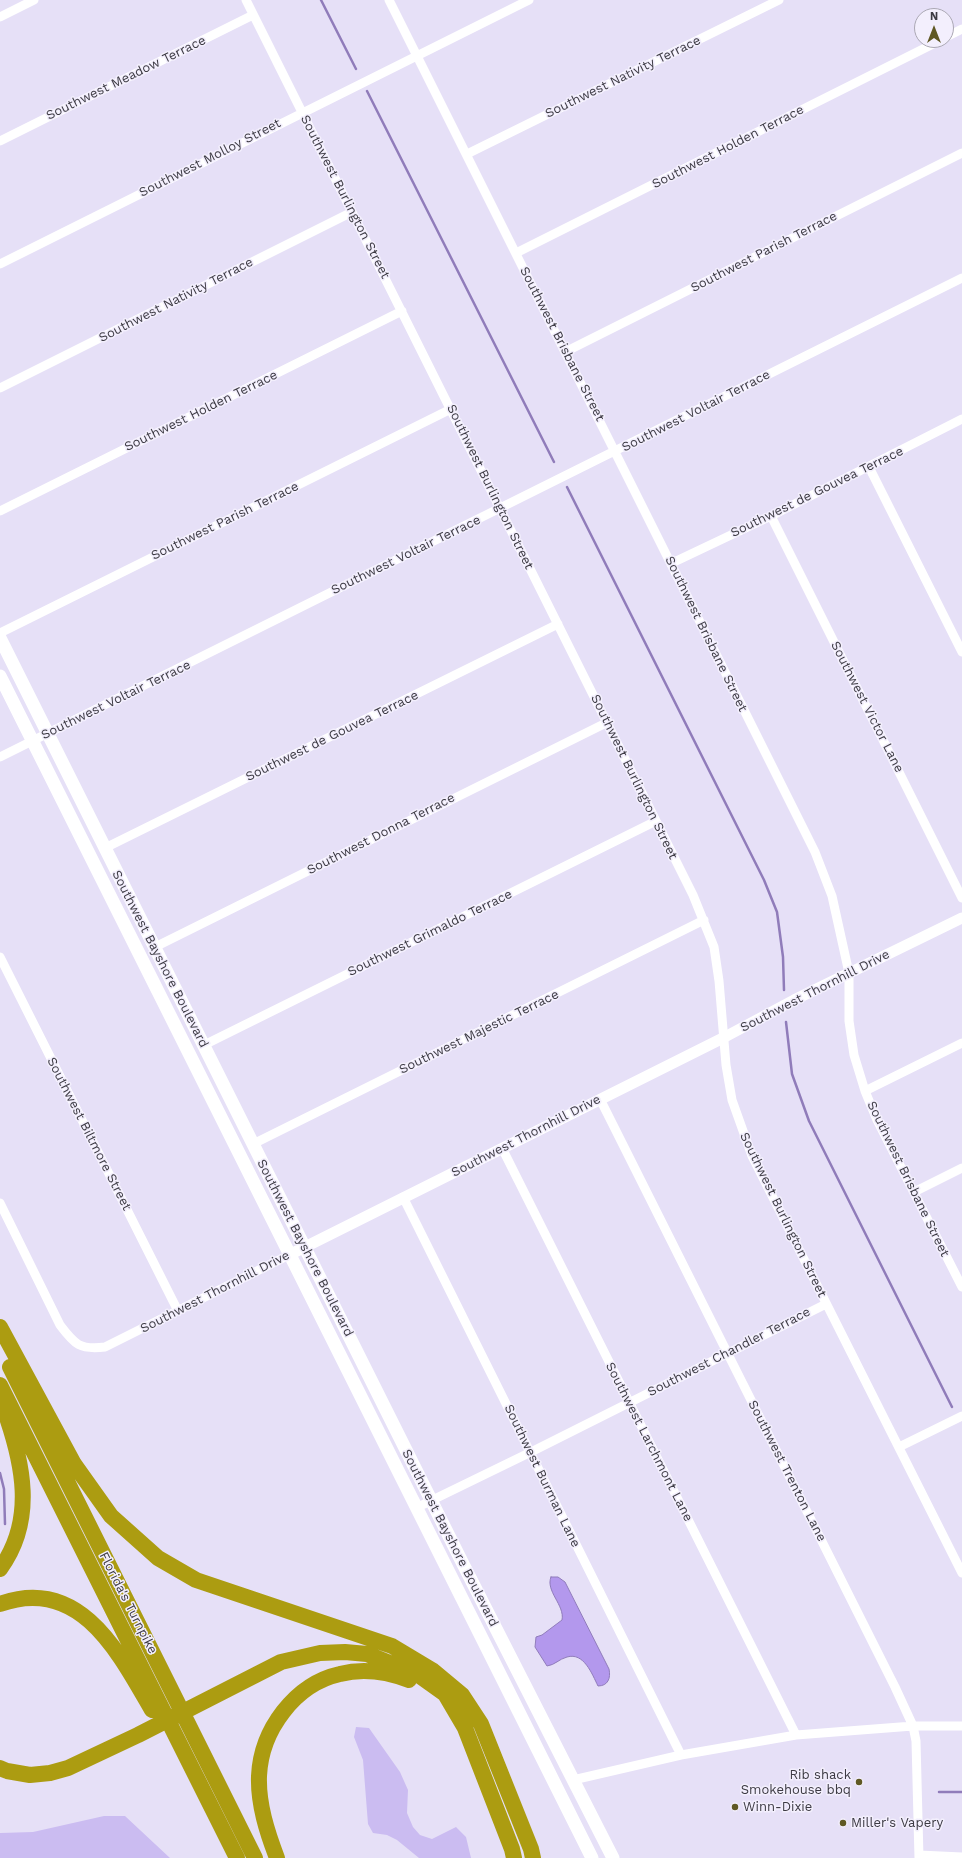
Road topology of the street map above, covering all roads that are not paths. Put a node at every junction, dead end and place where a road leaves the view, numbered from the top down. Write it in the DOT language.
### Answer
graph roads {
  1 [pos="34,0"];
  2 [pos="246,0"];
  3 [pos="389,0"];
  4 [pos="529,0"];
  5 [pos="779,0"];
  6 [pos="514,3"];
  7 [pos="253,15"];
  8 [pos="0,17"];
  9 [pos="925,48"];
  10 [pos="417,56"];
  11 [pos="302,112"];
  12 [pos="0,141"];
  13 [pos="962,153"];
  14 [pos="467,154"];
  15 [pos="352,212"];
  16 [pos="516,253"];
  17 [pos="0,264"];
  18 [pos="962,278"];
  19 [pos="402,311"];
  20 [pos="566,352"];
  21 [pos="0,388"];
  22 [pos="451,409"];
  23 [pos="962,419"];
  24 [pos="615,451"];
  25 [pos="869,467"];
  26 [pos="500,508"];
  27 [pos="0,511"];
  28 [pos="771,516"];
  29 [pos="672,563"];
  30 [pos="558,624"];
  31 [pos="0,634"];
  32 [pos="0,638"];
  33 [pos="962,652"];
  34 [pos="0,676"];
  35 [pos="608,722"];
  36 [pos="48,734"];
  37 [pos="32,741"];
  38 [pos="0,757"];
  39 [pos="656,821"];
  40 [pos="105,848"];
  41 [pos="962,898"];
  42 [pos="962,918"];
  43 [pos="704,920"];
  44 [pos="155,947"];
  45 [pos="0,957"];
  46 [pos="849,973"];
  47 [pos="153,983"];
  48 [pos="723,1038"];
  49 [pos="962,1043"];
  50 [pos="204,1045"];
  51 [pos="200,1076"];
  52 [pos="865,1091"];
  53 [pos="600,1099"];
  54 [pos="244,1125"];
  55 [pos="253,1144"];
  56 [pos="502,1148"];
  57 [pos="962,1168"];
  58 [pos="914,1192"];
  59 [pos="403,1197"];
  60 [pos="0,1203"];
  61 [pos="305,1246"];
  62 [pos="288,1255"];
  63 [pos="962,1287"];
  64 [pos="826,1304"];
  65 [pos="178,1311"];
  66 [pos="0,1327"];
  67 [pos="0,1348"];
  68 [pos="728,1353"];
  69 [pos="0,1385"];
  70 [pos="0,1398"];
  71 [pos="629,1402"];
  72 [pos="962,1416"];
  73 [pos="899,1447"];
  74 [pos="531,1452"];
  75 [pos="431,1500"];
  76 [pos="416,1508"];
  77 [pos="0,1569"];
  78 [pos="962,1573"];
  79 [pos="0,1604"];
  80 [pos="412,1656"];
  81 [pos="205,1695"];
  82 [pos="453,1708"];
  83 [pos="520,1717"];
  84 [pos="913,1726"];
  85 [pos="962,1726"];
  86 [pos="136,1731"];
  87 [pos="796,1735"];
  88 [pos="681,1755"];
  89 [pos="0,1760"];
  90 [pos="0,1768"];
  91 [pos="573,1780"];
  92 [pos="559,1795"];
  93 [pos="225,1835"];
  94 [pos="604,1840"];
  95 [pos="919,1856"];
  96 [pos="962,1857"];
  97 [pos="236,1858"];
  98 [pos="255,1858"];
  99 [pos="277,1858"];
  100 [pos="514,1858"];
  101 [pos="533,1858"];
  102 [pos="592,1858"];
  103 [pos="613,1858"];
  1 -- 8 [label="street"];
  2 -- 7 [label="street, Southwest Burlington Street"];
  3 -- 10 [label="street, Southwest Brisbane Street"];
  4 -- 6 [label="street, Southwest Molloy Street"];
  5 -- 14 [label="street, Southwest Nativity Terrace"];
  6 -- 10 [label="street, Southwest Molloy Street"];
  7 -- 11 [label="street, Southwest Burlington Street"];
  7 -- 12 [label="street, Southwest Meadow Terrace"];
  9 -- 16 [label="street, Southwest Holden Terrace"];
  10 -- 11 [label="street, Southwest Molloy Street"];
  10 -- 14 [label="street, Southwest Brisbane Street"];
  11 -- 15 [label="street, Southwest Burlington Street"];
  11 -- 17 [label="street, Southwest Molloy Street"];
  13 -- 20 [label="street, Southwest Parish Terrace"];
  14 -- 16 [label="street, Southwest Brisbane Street"];
  15 -- 19 [label="street, Southwest Burlington Street"];
  15 -- 21 [label="street, Southwest Nativity Terrace"];
  16 -- 20 [label="street, Southwest Brisbane Street"];
  18 -- 24 [label="street, Southwest Voltair Terrace"];
  19 -- 22 [label="street, Southwest Burlington Street"];
  19 -- 27 [label="street, Southwest Holden Terrace"];
  20 -- 24 [label="street, Southwest Brisbane Street"];
  22 -- 26 [label="street, Southwest Burlington Street"];
  22 -- 31 [label="street, Southwest Parish Terrace"];
  23 -- 25 [label="street, Southwest de Gouvea Terrace"];
  24 -- 26 [label="street, Southwest Voltair Terrace"];
  24 -- 29 [label="street, Southwest Brisbane Street"];
  25 -- 28 [label="street, Southwest de Gouvea Terrace"];
  25 -- 33 [label="street"];
  26 -- 30 [label="street, Southwest Burlington Street"];
  26 -- 36 [label="street, Southwest Voltair Terrace"];
  28 -- 29 [label="street, Southwest de Gouvea Terrace"];
  28 -- 41 [label="street, Southwest Victor Lane"];
  29 -- 46 [label="street, Southwest Brisbane Street"];
  30 -- 35 [label="street, Southwest Burlington Street"];
  30 -- 40 [label="street, Southwest de Gouvea Terrace"];
  32 -- 36 [label="main road, Southwest Bayshore Boulevard"];
  34 -- 37 [label="main road, Southwest Bayshore Boulevard"];
  35 -- 39 [label="street, Southwest Burlington Street"];
  35 -- 44 [label="street, Southwest Donna Terrace"];
  36 -- 37 [label="street, Southwest Voltair Terrace"];
  36 -- 40 [label="main road, Southwest Bayshore Boulevard"];
  37 -- 38 [label="street, Southwest Voltair Terrace"];
  37 -- 47 [label="main road, Southwest Bayshore Boulevard"];
  39 -- 43 [label="street, Southwest Burlington Street"];
  39 -- 50 [label="street, Southwest Grimaldo Terrace"];
  40 -- 44 [label="main road, Southwest Bayshore Boulevard"];
  42 -- 46 [label="street, Southwest Thornhill Drive"];
  43 -- 48 [label="street, Southwest Burlington Street"];
  43 -- 55 [label="street, Southwest Majestic Terrace"];
  44 -- 50 [label="main road, Southwest Bayshore Boulevard"];
  45 -- 65 [label="street, Southwest Biltmore Street"];
  46 -- 48 [label="street, Southwest Thornhill Drive"];
  46 -- 52 [label="street, Southwest Brisbane Street"];
  47 -- 50 [label="main road"];
  47 -- 51 [label="main road, Southwest Bayshore Boulevard"];
  48 -- 53 [label="street, Southwest Thornhill Drive"];
  48 -- 64 [label="street, Southwest Burlington Street"];
  49 -- 52 [label="street"];
  50 -- 54 [label="main road, Southwest Bayshore Boulevard"];
  51 -- 54 [label="main road"];
  51 -- 62 [label="main road, Southwest Bayshore Boulevard"];
  52 -- 58 [label="street, Southwest Brisbane Street"];
  53 -- 56 [label="street, Southwest Thornhill Drive"];
  53 -- 68 [label="street, Southwest Trenton Lane"];
  54 -- 55 [label="main road, Southwest Bayshore Boulevard"];
  55 -- 61 [label="main road, Southwest Bayshore Boulevard"];
  56 -- 59 [label="street, Southwest Thornhill Drive"];
  56 -- 71 [label="street, Southwest Larchmont Lane"];
  57 -- 58 [label="street"];
  58 -- 63 [label="street, Southwest Brisbane Street"];
  59 -- 61 [label="street, Southwest Thornhill Drive"];
  59 -- 74 [label="street, Southwest Burman Lane"];
  60 -- 65 [label="street, Southwest Thornhill Drive"];
  61 -- 62 [label="street, Southwest Thornhill Drive"];
  61 -- 75 [label="main road, Southwest Bayshore Boulevard"];
  62 -- 65 [label="street, Southwest Thornhill Drive"];
  62 -- 76 [label="main road, Southwest Bayshore Boulevard"];
  64 -- 68 [label="street, Southwest Chandler Terrace"];
  64 -- 73 [label="street, Southwest Burlington Street"];
  66 -- 80 [label="highway"];
  67 -- 98 [label="highway, Florida's Turnpike"];
  68 -- 71 [label="street, Southwest Chandler Terrace"];
  68 -- 84 [label="street, Southwest Trenton Lane"];
  69 -- 93 [label="highway, Florida's Turnpike"];
  70 -- 77 [label="highway"];
  71 -- 74 [label="street, Southwest Chandler Terrace"];
  71 -- 87 [label="street, Southwest Larchmont Lane"];
  72 -- 73 [label="street"];
  73 -- 78 [label="street, Southwest Burlington Street"];
  74 -- 75 [label="street, Southwest Chandler Terrace"];
  74 -- 88 [label="street, Southwest Burman Lane"];
  75 -- 76 [label="street, Southwest Chandler Terrace"];
  75 -- 91 [label="main road, Southwest Bayshore Boulevard"];
  76 -- 83 [label="main road, Southwest Bayshore Boulevard"];
  79 -- 93 [label="highway"];
  80 -- 81 [label="highway"];
  80 -- 101 [label="highway"];
  81 -- 82 [label="highway"];
  81 -- 86 [label="highway"];
  82 -- 99 [label="highway"];
  82 -- 100 [label="highway"];
  83 -- 91 [label="main road"];
  83 -- 92 [label="main road, Southwest Bayshore Boulevard"];
  84 -- 85 [label="street"];
  84 -- 87 [label="street"];
  84 -- 95 [label="street, Southwest Trenton Lane"];
  86 -- 89 [label="highway"];
  86 -- 90 [label="highway"];
  87 -- 88 [label="street"];
  88 -- 91 [label="street"];
  91 -- 94 [label="main road, Southwest Bayshore Boulevard"];
  92 -- 94 [label="main road"];
  92 -- 102 [label="main road, Southwest Bayshore Boulevard"];
  93 -- 97 [label="highway, Florida's Turnpike"];
  94 -- 103 [label="main road, Southwest Bayshore Boulevard"];
  95 -- 96 [label="street"];
}
